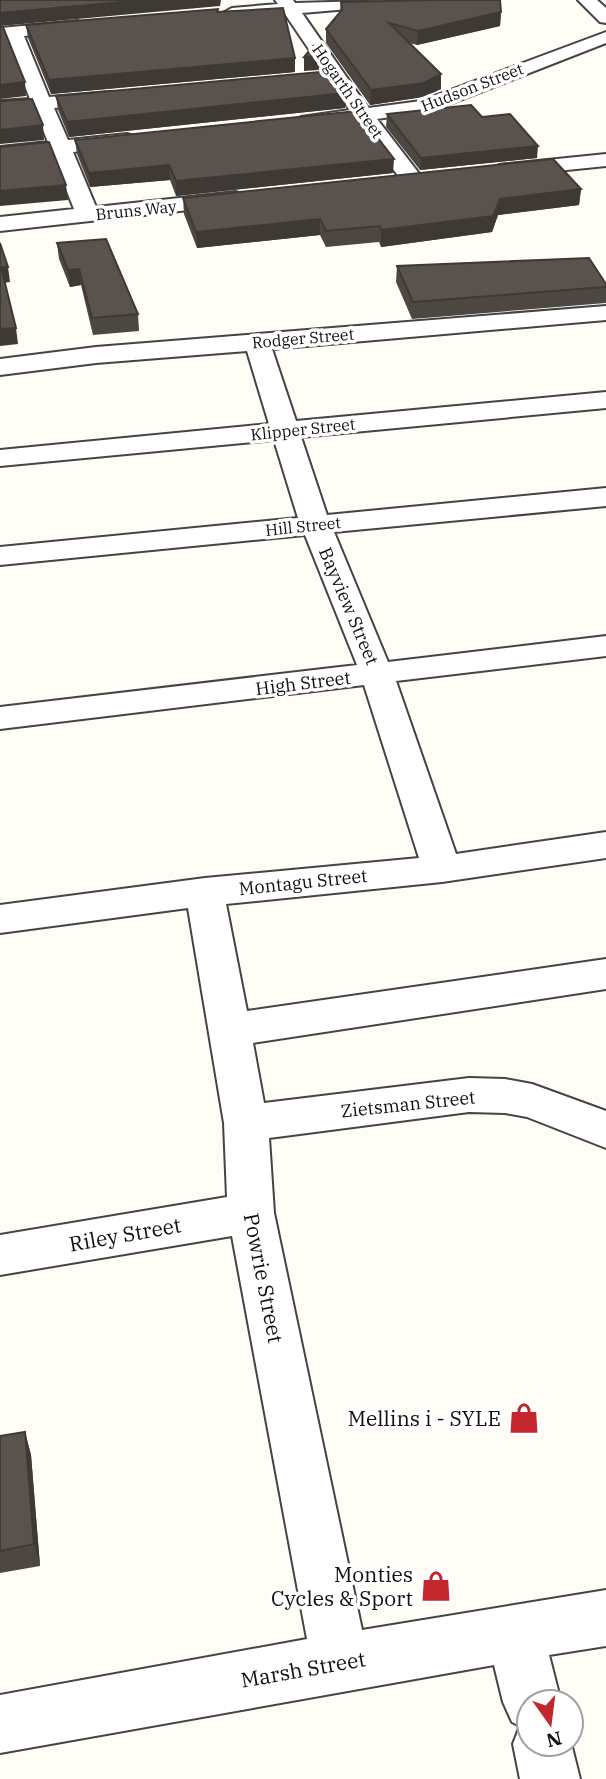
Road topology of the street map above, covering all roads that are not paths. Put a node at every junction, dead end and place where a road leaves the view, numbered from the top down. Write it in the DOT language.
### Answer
graph roads {
  1 [pos="396,0"];
  2 [pos="587,0"];
  3 [pos="288,4"];
  4 [pos="208,15"];
  5 [pos="606,18"];
  6 [pos="97,25"];
  7 [pos="7,33"];
  8 [pos="606,37"];
  9 [pos="337,77"];
  10 [pos="310,79"];
  11 [pos="123,96"];
  12 [pos="43,104"];
  13 [pos="0,107"];
  14 [pos="364,116"];
  15 [pos="295,123"];
  16 [pos="143,139"];
  17 [pos="61,147"];
  18 [pos="0,153"];
  19 [pos="606,160"];
  20 [pos="482,173"];
  21 [pos="440,177"];
  22 [pos="413,180"];
  23 [pos="386,183"];
  24 [pos="251,198"];
  25 [pos="88,215"];
  26 [pos="0,225"];
  27 [pos="606,313"];
  28 [pos="257,343"];
  29 [pos="0,367"];
  30 [pos="606,400"];
  31 [pos="285,431"];
  32 [pos="0,458"];
  33 [pos="606,497"];
  34 [pos="315,524"];
  35 [pos="0,556"];
  36 [pos="606,646"];
  37 [pos="377,674"];
  38 [pos="0,718"];
  39 [pos="606,845"];
  40 [pos="442,869"];
  41 [pos="205,892"];
  42 [pos="0,919"];
  43 [pos="606,974"];
  44 [pos="230,1030"];
  45 [pos="246,1123"];
  46 [pos="606,1130"];
  47 [pos="251,1213"];
  48 [pos="0,1255"];
  49 [pos="606,1618"];
  50 [pos="515,1634"];
  51 [pos="340,1662"];
  52 [pos="528,1688"];
  53 [pos="0,1724"];
  54 [pos="545,1758"];
  55 [pos="550,1779"];
  1 -- 3 [label="street"];
  2 -- 5 [label="street"];
  3 -- 4 [label="street"];
  3 -- 9 [label="street, Hogarth Street"];
  6 -- 7 [label="street"];
  7 -- 12 [label="street"];
  8 -- 14 [label="street, Hudson Street"];
  9 -- 10 [label="street"];
  9 -- 14 [label="street, Hogarth Street"];
  11 -- 12 [label="street"];
  12 -- 13 [label="street"];
  12 -- 17 [label="street"];
  14 -- 15 [label="street, Hudson Street"];
  14 -- 22 [label="street, Hogarth Street"];
  16 -- 17 [label="street"];
  17 -- 18 [label="street"];
  17 -- 25 [label="street"];
  19 -- 20 [label="street"];
  21 -- 22 [label="street"];
  22 -- 23 [label="street"];
  24 -- 25 [label="street, Bruns Way"];
  25 -- 26 [label="street, Bruns Way"];
  27 -- 28 [label="street, Rodger Street"];
  28 -- 29 [label="street, Rodger Street"];
  28 -- 31 [label="street, Bayview Street"];
  30 -- 31 [label="street, Klipper Street"];
  31 -- 32 [label="street, Klipper Street"];
  31 -- 34 [label="street, Bayview Street"];
  33 -- 34 [label="street, Hill Street"];
  34 -- 35 [label="street, Hill Street"];
  34 -- 37 [label="street, Bayview Street"];
  36 -- 37 [label="street, High Street"];
  37 -- 38 [label="street, High Street"];
  37 -- 40 [label="street, Bayview Street"];
  39 -- 40 [label="street, Montagu Street"];
  40 -- 41 [label="street, Montagu Street"];
  41 -- 42 [label="street, Montagu Street"];
  41 -- 44 [label="street, Powrie Street"];
  43 -- 44 [label="street"];
  44 -- 45 [label="street, Powrie Street"];
  45 -- 46 [label="street, Zietsman Street"];
  45 -- 47 [label="street, Powrie Street"];
  47 -- 48 [label="street, Riley Street"];
  47 -- 51 [label="street, Powrie Street"];
  49 -- 50 [label="street, Marsh Street"];
  50 -- 51 [label="street, Marsh Street"];
  50 -- 52 [label="street"];
  51 -- 53 [label="street, Marsh Street"];
  54 -- 55 [label="street"];
}
